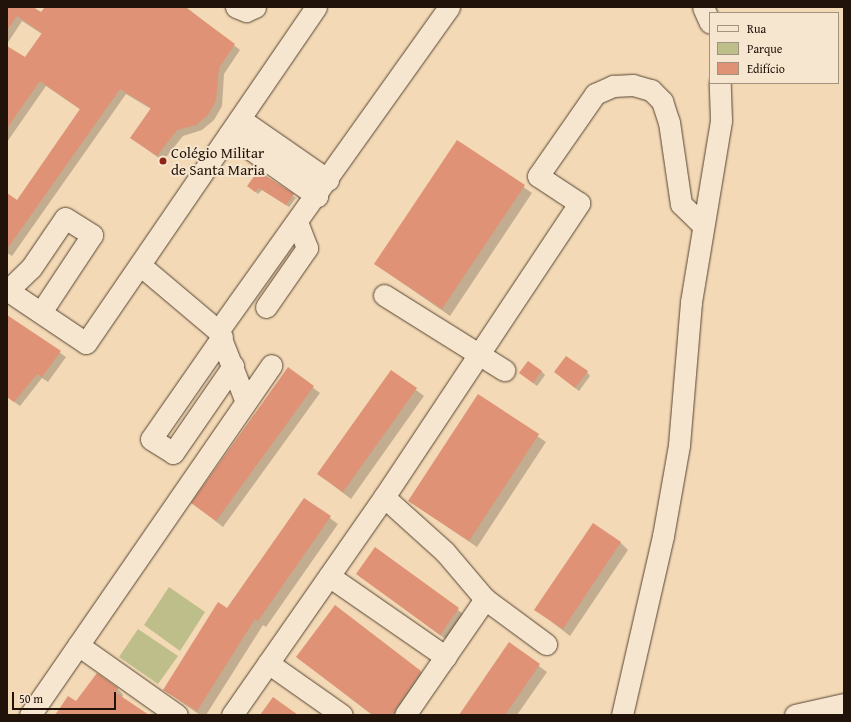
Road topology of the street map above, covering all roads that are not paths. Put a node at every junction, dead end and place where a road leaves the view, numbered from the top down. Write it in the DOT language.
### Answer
graph roads {
  1 [pos="236,7"];
  2 [pos="255,7"];
  3 [pos="316,7"];
  4 [pos="449,7"];
  5 [pos="703,7"];
  6 [pos="709,21"];
  7 [pos="720,84"];
  8 [pos="234,127"];
  9 [pos="322,188"];
  10 [pos="297,222"];
  11 [pos="702,224"];
  12 [pos="140,265"];
  13 [pos="7,290"];
  14 [pos="384,295"];
  15 [pos="266,307"];
  16 [pos="42,312"];
  17 [pos="220,334"];
  18 [pos="480,355"];
  19 [pos="271,365"];
  20 [pos="232,366"];
  21 [pos="504,370"];
  22 [pos="246,402"];
  23 [pos="384,497"];
  24 [pos="329,576"];
  25 [pos="485,600"];
  26 [pos="546,644"];
  27 [pos="78,645"];
  28 [pos="446,656"];
  29 [pos="268,663"];
  30 [pos="844,704"];
  31 [pos="30,715"];
  32 [pos="177,715"];
  33 [pos="232,715"];
  34 [pos="342,715"];
  35 [pos="405,715"];
  36 [pos="622,715"];
  37 [pos="795,715"];
  1 -- 2 [label="lane"];
  3 -- 8 [label="lane"];
  4 -- 9 [label="lane"];
  5 -- 6 [label="lane"];
  7 -- 11 [label="lane"];
  8 -- 9 [label="lane"];
  8 -- 12 [label="lane"];
  9 -- 10 [label="lane"];
  10 -- 15 [label="lane"];
  10 -- 17 [label="lane"];
  11 -- 18 [label="lane"];
  11 -- 36 [label="lane"];
  12 -- 16 [label="lane"];
  12 -- 17 [label="lane"];
  13 -- 16 [label="lane"];
  13 -- 16 [label="lane"];
  14 -- 18 [label="lane"];
  17 -- 20 [label="lane"];
  17 -- 20 [label="lane"];
  18 -- 21 [label="lane"];
  18 -- 23 [label="lane"];
  19 -- 22 [label="lane"];
  20 -- 22 [label="lane"];
  22 -- 27 [label="lane"];
  23 -- 24 [label="lane"];
  23 -- 25 [label="lane"];
  24 -- 28 [label="lane"];
  24 -- 29 [label="lane"];
  25 -- 26 [label="lane"];
  25 -- 28 [label="lane"];
  27 -- 31 [label="lane"];
  27 -- 32 [label="lane"];
  28 -- 35 [label="lane"];
  29 -- 33 [label="lane"];
  29 -- 34 [label="lane"];
  30 -- 37 [label="lane"];
}
